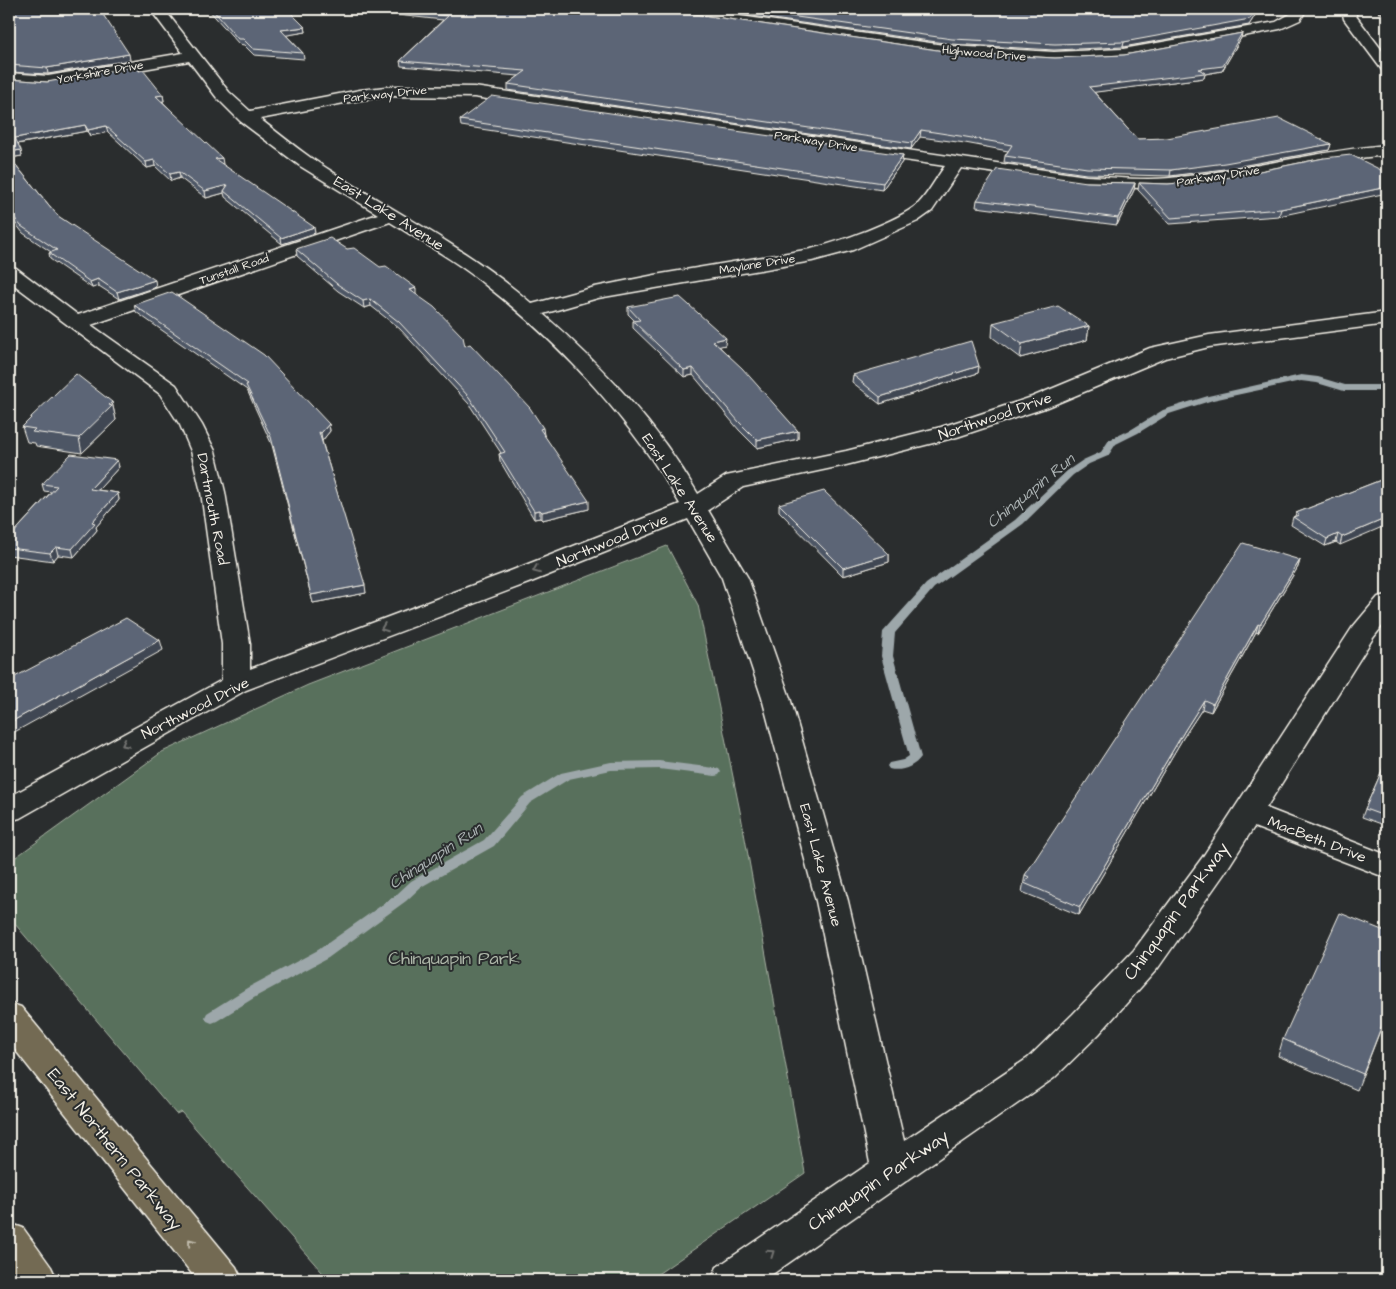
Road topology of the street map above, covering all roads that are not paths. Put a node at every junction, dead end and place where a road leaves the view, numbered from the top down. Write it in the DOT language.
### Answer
graph roads {
  1 [pos="157,9"];
  2 [pos="662,9"];
  3 [pos="1300,9"];
  4 [pos="1349,12"];
  5 [pos="191,56"];
  6 [pos="1387,66"];
  7 [pos="9,78"];
  8 [pos="246,117"];
  9 [pos="1387,150"];
  10 [pos="956,162"];
  11 [pos="393,215"];
  12 [pos="9,272"];
  13 [pos="528,312"];
  14 [pos="1387,318"];
  15 [pos="75,323"];
  16 [pos="695,507"];
  17 [pos="1387,604"];
  18 [pos="236,684"];
  19 [pos="9,810"];
  20 [pos="1246,812"];
  21 [pos="1387,867"];
  22 [pos="9,1017"];
  23 [pos="891,1170"];
  24 [pos="9,1241"];
  25 [pos="37,1280"];
  26 [pos="222,1280"];
  27 [pos="731,1280"];
  1 -- 5 [label="street, East Lake Avenue"];
  2 -- 3 [label="street, Highwood Drive"];
  4 -- 6 [label="street"];
  5 -- 7 [label="street, Yorkshire Drive"];
  5 -- 8 [label="street, East Lake Avenue"];
  8 -- 10 [label="street, Parkway Drive"];
  8 -- 11 [label="street, East Lake Avenue"];
  9 -- 10 [label="street, Parkway Drive"];
  10 -- 13 [label="street, Maylane Drive"];
  11 -- 13 [label="street, East Lake Avenue"];
  11 -- 15 [label="street, Tunstall Road"];
  12 -- 15 [label="street, Dartmouth Road"];
  13 -- 16 [label="street, East Lake Avenue"];
  14 -- 16 [label="street, Northwood Drive"];
  15 -- 18 [label="street, Dartmouth Road"];
  16 -- 18 [label="street, Northwood Drive, one-way"];
  16 -- 23 [label="street, East Lake Avenue"];
  17 -- 20 [label="street, Chinquapin Parkway"];
  18 -- 19 [label="street, Northwood Drive, one-way"];
  20 -- 21 [label="street, MacBeth Drive"];
  20 -- 23 [label="street, Chinquapin Parkway"];
  26 -- 22 [label="main road, East Northern Parkway, one-way"];
  27 -- 23 [label="street, Chinquapin Parkway, one-way"];
  24 -- 25 [label="main road"];
}
